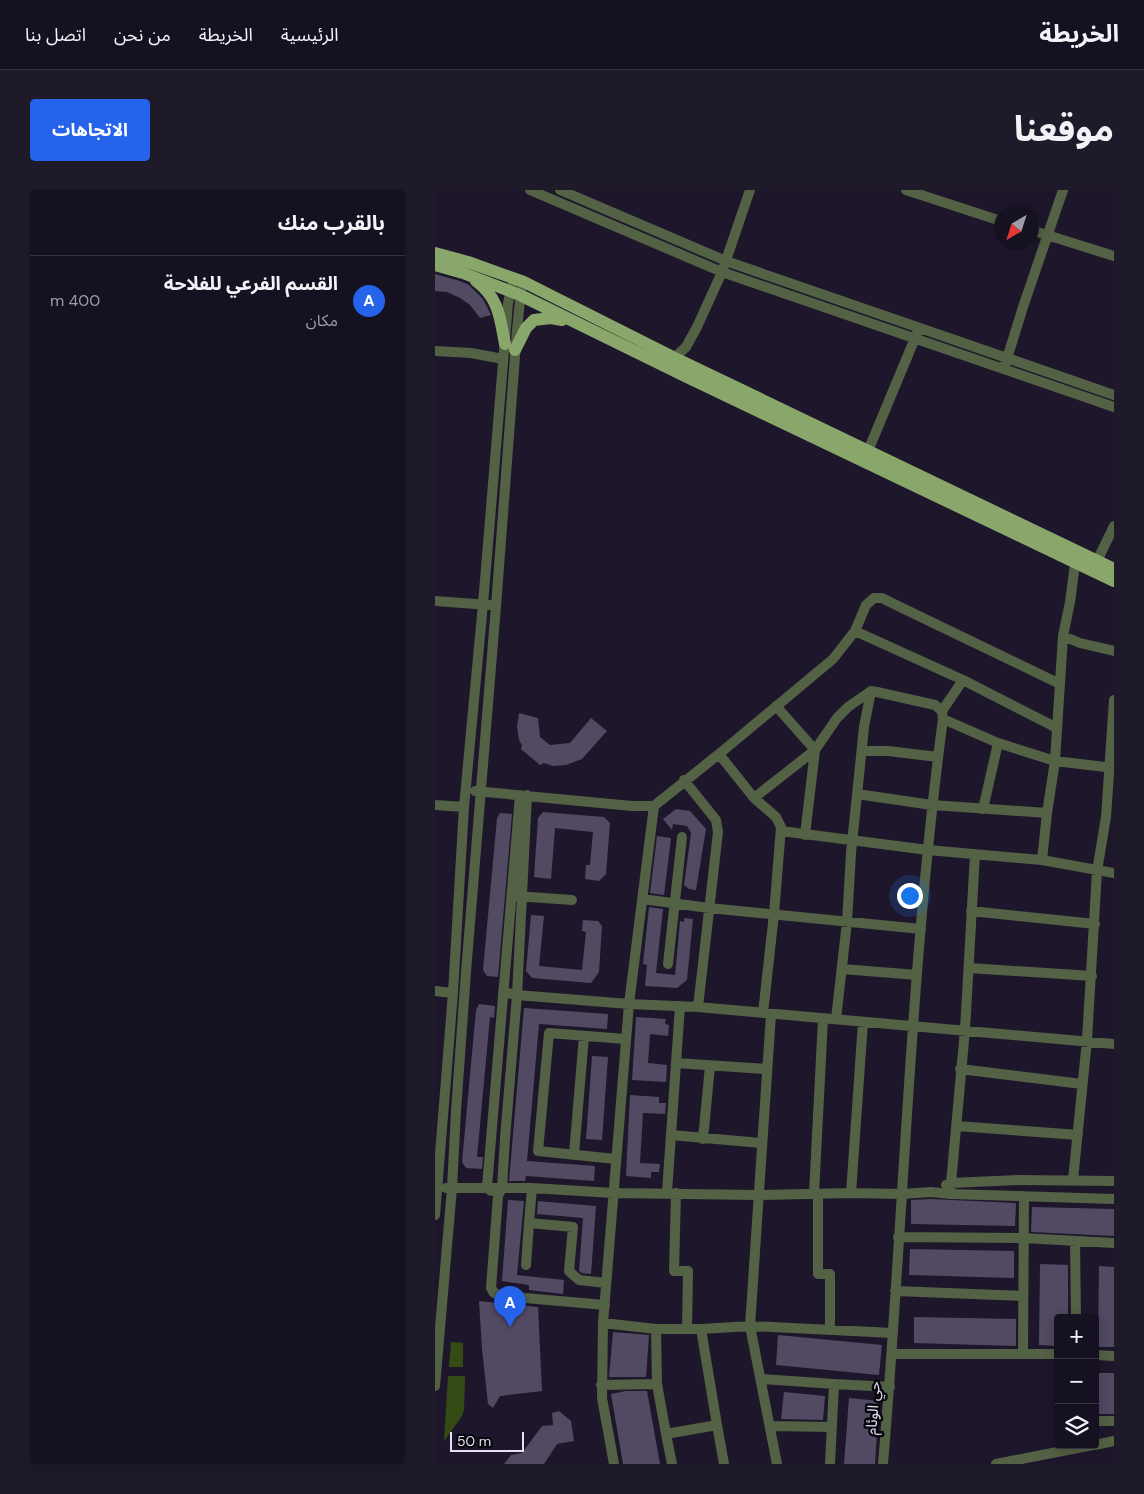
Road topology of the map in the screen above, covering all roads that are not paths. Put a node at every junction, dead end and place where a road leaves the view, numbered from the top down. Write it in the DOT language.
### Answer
graph roads {
  1 [pos="530,190"];
  2 [pos="560,190"];
  3 [pos="750,190"];
  4 [pos="906,190"];
  5 [pos="1063,190"];
  6 [pos="594,204"];
  7 [pos="590,215"];
  8 [pos="994,218"];
  9 [pos="1039,233"];
  10 [pos="1048,236"];
  11 [pos="435,253"];
  12 [pos="1114,256"];
  13 [pos="726,261"];
  14 [pos="435,265"];
  15 [pos="463,272"];
  16 [pos="722,272"];
  17 [pos="519,280"];
  18 [pos="515,293"];
  19 [pos="825,302"];
  20 [pos="593,331"];
  21 [pos="917,333"];
  22 [pos="510,347"];
  23 [pos="435,351"];
  24 [pos="503,359"];
  25 [pos="670,362"];
  26 [pos="1005,364"];
  27 [pos="1114,395"];
  28 [pos="1114,407"];
  29 [pos="868,451"];
  30 [pos="1114,526"];
  31 [pos="1097,561"];
  32 [pos="1075,564"];
  33 [pos="1114,569"];
  34 [pos="1114,581"];
  35 [pos="435,601"];
  36 [pos="483,604"];
  37 [pos="496,606"];
  38 [pos="855,631"];
  39 [pos="1063,636"];
  40 [pos="1114,652"];
  41 [pos="963,680"];
  42 [pos="1060,684"];
  43 [pos="871,691"];
  44 [pos="1114,700"];
  45 [pos="776,706"];
  46 [pos="943,715"];
  47 [pos="1057,728"];
  48 [pos="998,743"];
  49 [pos="815,750"];
  50 [pos="862,751"];
  51 [pos="719,754"];
  52 [pos="938,757"];
  53 [pos="1055,760"];
  54 [pos="1112,768"];
  55 [pos="684,780"];
  56 [pos="466,790"];
  57 [pos="480,791"];
  58 [pos="857,794"];
  59 [pos="523,795"];
  60 [pos="754,798"];
  61 [pos="435,805"];
  62 [pos="932,805"];
  63 [pos="654,806"];
  64 [pos="464,807"];
  65 [pos="983,809"];
  66 [pos="1047,813"];
  67 [pos="781,832"];
  68 [pos="805,835"];
  69 [pos="682,837"];
  70 [pos="852,842"];
  71 [pos="928,850"];
  72 [pos="975,854"];
  73 [pos="1042,860"];
  74 [pos="1097,871"];
  75 [pos="1114,873"];
  76 [pos="517,896"];
  77 [pos="642,899"];
  78 [pos="572,900"];
  79 [pos="675,903"];
  80 [pos="709,908"];
  81 [pos="971,911"];
  82 [pos="774,914"];
  83 [pos="847,922"];
  84 [pos="1095,924"];
  85 [pos="921,929"];
  86 [pos="668,964"];
  87 [pos="969,968"];
  88 [pos="842,969"];
  89 [pos="917,975"];
  90 [pos="1092,976"];
  91 [pos="435,991"];
  92 [pos="503,992"];
  93 [pos="453,993"];
  94 [pos="517,995"];
  95 [pos="629,1004"];
  96 [pos="681,1006"];
  97 [pos="698,1007"];
  98 [pos="767,1014"];
  99 [pos="823,1019"];
  100 [pos="837,1019"];
  101 [pos="863,1022"];
  102 [pos="913,1026"];
  103 [pos="965,1030"];
  104 [pos="584,1036"];
  105 [pos="625,1039"];
  106 [pos="1087,1040"];
  107 [pos="1114,1044"];
  108 [pos="677,1063"];
  109 [pos="710,1066"];
  110 [pos="766,1069"];
  111 [pos="960,1069"];
  112 [pos="1082,1084"];
  113 [pos="957,1126"];
  114 [pos="671,1135"];
  115 [pos="1077,1135"];
  116 [pos="703,1139"];
  117 [pos="761,1143"];
  118 [pos="574,1154"];
  119 [pos="615,1158"];
  120 [pos="1073,1180"];
  121 [pos="1114,1181"];
  122 [pos="951,1183"];
  123 [pos="487,1187"];
  124 [pos="436,1188"];
  125 [pos="452,1188"];
  126 [pos="532,1188"];
  127 [pos="500,1192"];
  128 [pos="671,1192"];
  129 [pos="931,1192"];
  130 [pos="613,1193"];
  131 [pos="851,1193"];
  132 [pos="816,1194"];
  133 [pos="902,1194"];
  134 [pos="950,1194"];
  135 [pos="758,1195"];
  136 [pos="1024,1196"];
  137 [pos="1114,1199"];
  138 [pos="435,1215"];
  139 [pos="529,1223"];
  140 [pos="898,1237"];
  141 [pos="1023,1238"];
  142 [pos="1075,1241"];
  143 [pos="1114,1243"];
  144 [pos="526,1265"];
  145 [pos="606,1283"];
  146 [pos="895,1292"];
  147 [pos="1023,1296"];
  148 [pos="605,1305"];
  149 [pos="1076,1314"];
  150 [pos="603,1323"];
  151 [pos="750,1326"];
  152 [pos="656,1329"];
  153 [pos="687,1329"];
  154 [pos="701,1329"];
  155 [pos="830,1330"];
  156 [pos="893,1333"];
  157 [pos="1023,1353"];
  158 [pos="892,1354"];
  159 [pos="1054,1354"];
  160 [pos="1099,1355"];
  161 [pos="1114,1356"];
  162 [pos="761,1379"];
  163 [pos="657,1384"];
  164 [pos="834,1384"];
  165 [pos="601,1385"];
  166 [pos="435,1386"];
  167 [pos="890,1387"];
  168 [pos="1099,1421"];
  169 [pos="1114,1421"];
  170 [pos="717,1425"];
  171 [pos="770,1426"];
  172 [pos="831,1427"];
  173 [pos="666,1434"];
  174 [pos="1114,1441"];
  175 [pos="1099,1444"];
  176 [pos="1073,1449"];
  177 [pos="614,1464"];
  178 [pos="672,1464"];
  179 [pos="724,1464"];
  180 [pos="777,1464"];
  181 [pos="829,1464"];
  182 [pos="883,1464"];
  183 [pos="995,1464"];
  1 -- 7 [label="street"];
  2 -- 6 [label="street"];
  3 -- 13 [label="street"];
  4 -- 8 [label="street"];
  5 -- 10 [label="street"];
  6 -- 7 [label="street"];
  6 -- 13 [label="street"];
  7 -- 16 [label="street"];
  9 -- 10 [label="street"];
  10 -- 12 [label="street"];
  10 -- 26 [label="street"];
  11 -- 17 [label="main road"];
  13 -- 16 [label="street"];
  13 -- 19 [label="street"];
  14 -- 15 [label="main road"];
  15 -- 18 [label="main road"];
  15 -- 22 [label="main road"];
  16 -- 19 [label="street"];
  16 -- 25 [label="street"];
  17 -- 18 [label="street"];
  17 -- 25 [label="main road"];
  18 -- 20 [label="main road"];
  18 -- 22 [label="street"];
  19 -- 21 [label="street"];
  20 -- 22 [label="main road"];
  20 -- 25 [label="main road"];
  21 -- 26 [label="street"];
  21 -- 29 [label="street"];
  22 -- 24 [label="street"];
  22 -- 37 [label="street"];
  23 -- 24 [label="street"];
  24 -- 36 [label="street"];
  25 -- 29 [label="main road"];
  25 -- 32 [label="main road"];
  26 -- 27 [label="street"];
  26 -- 28 [label="street"];
  29 -- 31 [label="main road"];
  30 -- 31 [label="street"];
  31 -- 33 [label="main road"];
  32 -- 34 [label="main road"];
  32 -- 39 [label="street"];
  35 -- 36 [label="street"];
  36 -- 37 [label="street"];
  36 -- 56 [label="street"];
  37 -- 57 [label="street"];
  38 -- 41 [label="street"];
  38 -- 42 [label="street"];
  38 -- 45 [label="street"];
  39 -- 40 [label="street"];
  39 -- 42 [label="street"];
  41 -- 46 [label="street"];
  41 -- 47 [label="street"];
  42 -- 47 [label="street"];
  43 -- 46 [label="street"];
  43 -- 49 [label="street"];
  43 -- 50 [label="street"];
  44 -- 54 [label="street"];
  45 -- 49 [label="street"];
  45 -- 51 [label="street"];
  46 -- 48 [label="street"];
  46 -- 52 [label="street, حي الوئام"];
  47 -- 53 [label="street"];
  48 -- 53 [label="street"];
  48 -- 65 [label="street"];
  49 -- 60 [label="street"];
  49 -- 68 [label="street"];
  50 -- 52 [label="street"];
  50 -- 58 [label="street"];
  51 -- 55 [label="street"];
  51 -- 60 [label="street"];
  52 -- 62 [label="street, حي الوئام"];
  53 -- 54 [label="street"];
  53 -- 66 [label="street"];
  54 -- 74 [label="street"];
  55 -- 63 [label="street"];
  55 -- 80 [label="street"];
  56 -- 57 [label="street"];
  56 -- 64 [label="street"];
  57 -- 59 [label="street"];
  57 -- 125 [label="street"];
  58 -- 62 [label="street"];
  58 -- 70 [label="street"];
  59 -- 63 [label="street"];
  59 -- 76 [label="street"];
  60 -- 67 [label="street"];
  61 -- 64 [label="street"];
  62 -- 65 [label="street"];
  62 -- 71 [label="street, حي الوئام"];
  63 -- 77 [label="street"];
  64 -- 93 [label="street"];
  65 -- 66 [label="street"];
  66 -- 73 [label="street"];
  67 -- 68 [label="street"];
  67 -- 82 [label="street"];
  68 -- 70 [label="street"];
  69 -- 79 [label="street"];
  70 -- 71 [label="street"];
  70 -- 83 [label="street"];
  71 -- 72 [label="street"];
  71 -- 85 [label="street, حي الوئام"];
  72 -- 73 [label="street"];
  72 -- 81 [label="street"];
  73 -- 74 [label="street"];
  74 -- 75 [label="street"];
  74 -- 84 [label="street"];
  76 -- 78 [label="street"];
  76 -- 92 [label="street"];
  76 -- 94 [label="street"];
  77 -- 79 [label="street"];
  77 -- 95 [label="street"];
  79 -- 80 [label="street"];
  79 -- 86 [label="street"];
  80 -- 82 [label="street"];
  80 -- 97 [label="street"];
  81 -- 84 [label="street"];
  81 -- 87 [label="street"];
  82 -- 83 [label="street"];
  82 -- 98 [label="street"];
  83 -- 85 [label="street"];
  83 -- 88 [label="street"];
  84 -- 90 [label="street"];
  85 -- 89 [label="street, حي الوئام"];
  87 -- 90 [label="street"];
  87 -- 103 [label="street"];
  88 -- 89 [label="street"];
  88 -- 100 [label="street"];
  89 -- 102 [label="street, حي الوئام"];
  90 -- 106 [label="street"];
  91 -- 93 [label="street"];
  92 -- 94 [label="street"];
  92 -- 123 [label="street"];
  93 -- 124 [label="street"];
  94 -- 95 [label="street"];
  94 -- 127 [label="street"];
  95 -- 96 [label="street"];
  95 -- 105 [label="street"];
  96 -- 97 [label="street"];
  96 -- 108 [label="street"];
  97 -- 98 [label="street"];
  98 -- 99 [label="street"];
  98 -- 110 [label="street"];
  99 -- 100 [label="street"];
  99 -- 132 [label="street"];
  100 -- 101 [label="street"];
  101 -- 102 [label="street"];
  101 -- 131 [label="street"];
  102 -- 103 [label="street"];
  102 -- 133 [label="street, حي الوئام"];
  103 -- 106 [label="street"];
  103 -- 111 [label="street"];
  104 -- 105 [label="street"];
  104 -- 118 [label="street"];
  104 -- 118 [label="street"];
  105 -- 119 [label="street"];
  106 -- 107 [label="street"];
  106 -- 112 [label="street"];
  108 -- 109 [label="street"];
  108 -- 114 [label="street"];
  109 -- 110 [label="street"];
  109 -- 116 [label="street"];
  110 -- 117 [label="street"];
  111 -- 112 [label="street"];
  111 -- 113 [label="street"];
  112 -- 115 [label="street"];
  113 -- 115 [label="street"];
  113 -- 122 [label="street"];
  114 -- 116 [label="street"];
  114 -- 128 [label="street"];
  115 -- 120 [label="street"];
  116 -- 117 [label="street"];
  117 -- 135 [label="street"];
  118 -- 119 [label="street"];
  119 -- 130 [label="street"];
  120 -- 121 [label="street"];
  120 -- 122 [label="street"];
  122 -- 129 [label="street"];
  122 -- 134 [label="street"];
  123 -- 125 [label="street"];
  123 -- 127 [label="street"];
  124 -- 125 [label="street"];
  124 -- 138 [label="street"];
  125 -- 166 [label="street"];
  126 -- 127 [label="street"];
  126 -- 130 [label="street"];
  126 -- 139 [label="street"];
  127 -- 148 [label="street"];
  128 -- 130 [label="street"];
  128 -- 135 [label="street"];
  128 -- 153 [label="street"];
  129 -- 133 [label="street"];
  129 -- 134 [label="street"];
  130 -- 145 [label="street"];
  131 -- 132 [label="street"];
  131 -- 133 [label="street"];
  132 -- 135 [label="street"];
  132 -- 155 [label="street"];
  133 -- 140 [label="street, حي الوئام"];
  134 -- 136 [label="street"];
  135 -- 151 [label="street"];
  136 -- 137 [label="street"];
  136 -- 141 [label="street"];
  139 -- 144 [label="street"];
  139 -- 145 [label="street"];
  140 -- 141 [label="street"];
  140 -- 146 [label="street, حي الوئام"];
  141 -- 142 [label="street"];
  141 -- 147 [label="street"];
  142 -- 143 [label="street"];
  142 -- 149 [label="street"];
  145 -- 148 [label="street"];
  146 -- 147 [label="street"];
  146 -- 156 [label="street, حي الوئام"];
  147 -- 157 [label="street"];
  148 -- 150 [label="street"];
  150 -- 152 [label="street"];
  150 -- 165 [label="street"];
  151 -- 154 [label="street"];
  151 -- 155 [label="street"];
  151 -- 162 [label="street"];
  152 -- 153 [label="street"];
  152 -- 163 [label="street"];
  153 -- 154 [label="street"];
  154 -- 170 [label="street"];
  155 -- 156 [label="street"];
  156 -- 158 [label="street, حي الوئام"];
  157 -- 158 [label="street"];
  157 -- 159 [label="street"];
  158 -- 167 [label="street, حي الوئام"];
  160 -- 161 [label="street"];
  162 -- 164 [label="street"];
  162 -- 171 [label="street"];
  163 -- 165 [label="street"];
  163 -- 173 [label="street"];
  164 -- 167 [label="street"];
  164 -- 172 [label="street"];
  165 -- 177 [label="street"];
  167 -- 182 [label="street, حي الوئام"];
  168 -- 169 [label="street"];
  170 -- 173 [label="street"];
  170 -- 179 [label="street"];
  171 -- 172 [label="street"];
  171 -- 180 [label="street"];
  172 -- 181 [label="street"];
  173 -- 178 [label="street"];
  174 -- 175 [label="street"];
  176 -- 183 [label="street"];
}
